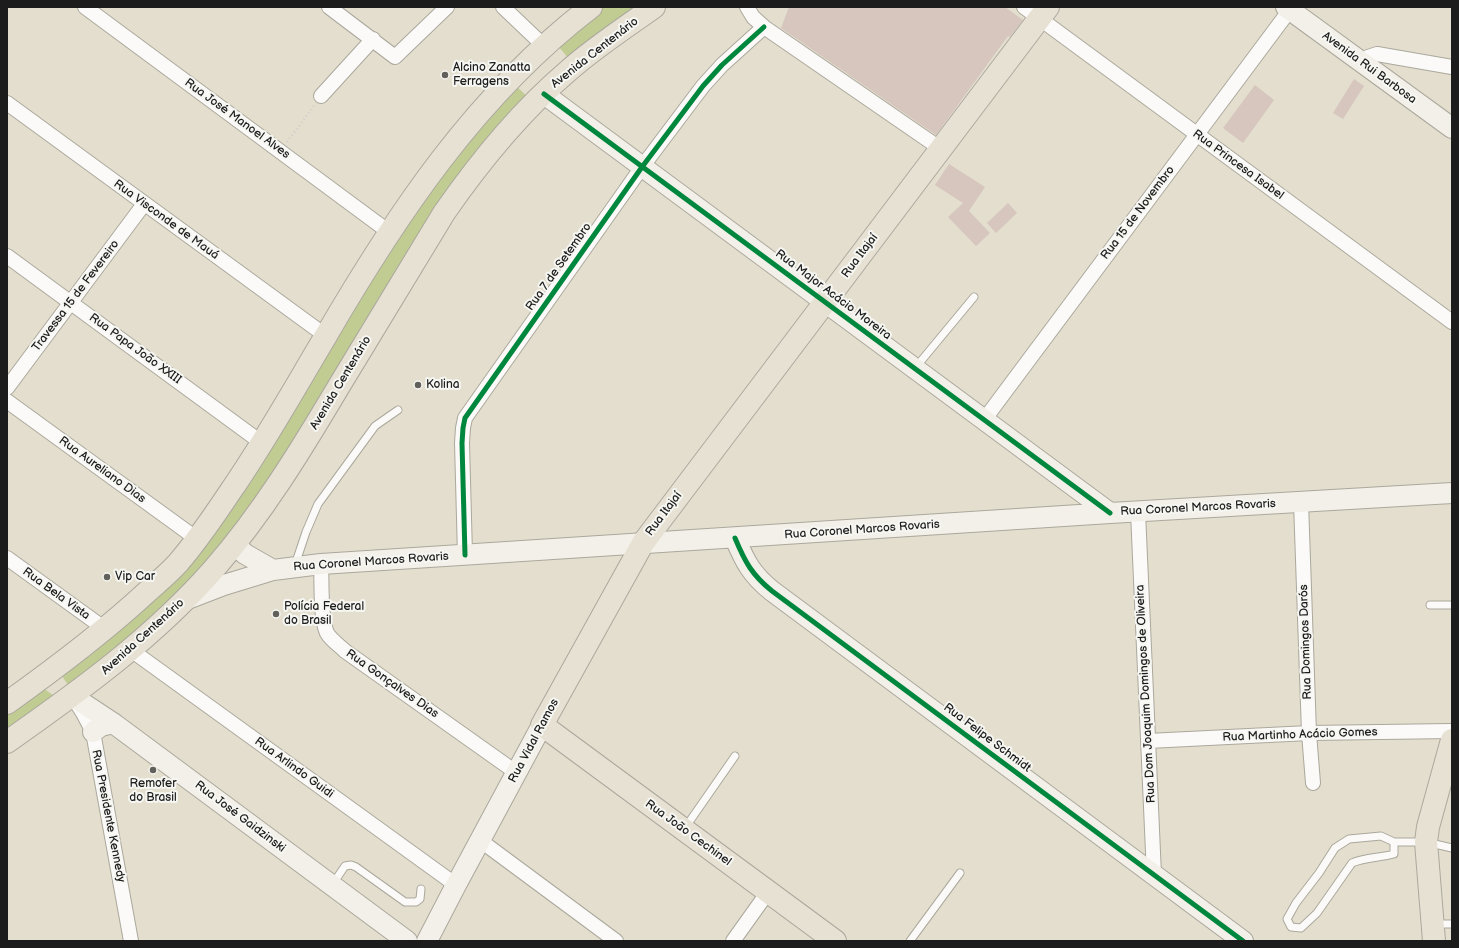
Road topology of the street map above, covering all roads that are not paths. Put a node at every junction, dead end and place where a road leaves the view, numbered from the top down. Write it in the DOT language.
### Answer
graph roads {
  1 [pos="85,7"];
  2 [pos="329,7"];
  3 [pos="447,7"];
  4 [pos="503,7"];
  5 [pos="591,7"];
  6 [pos="654,7"];
  7 [pos="747,7"];
  8 [pos="1289,8"];
  9 [pos="1037,11"];
  10 [pos="764,27"];
  11 [pos="373,39"];
  12 [pos="545,47"];
  13 [pos="1363,63"];
  14 [pos="1452,67"];
  15 [pos="569,70"];
  16 [pos="510,80"];
  17 [pos="544,94"];
  18 [pos="321,96"];
  19 [pos="7,103"];
  20 [pos="1452,128"];
  21 [pos="1197,134"];
  22 [pos="941,149"];
  23 [pos="642,167"];
  24 [pos="144,204"];
  25 [pos="389,232"];
  26 [pos="7,256"];
  27 [pos="974,296"];
  28 [pos="71,302"];
  29 [pos="825,302"];
  30 [pos="1452,322"];
  31 [pos="326,336"];
  32 [pos="915,369"];
  33 [pos="7,388"];
  34 [pos="7,401"];
  35 [pos="398,410"];
  36 [pos="984,420"];
  37 [pos="262,443"];
  38 [pos="1452,493"];
  39 [pos="1301,502"];
  40 [pos="1138,512"];
  41 [pos="1110,513"];
  42 [pos="735,538"];
  43 [pos="197,539"];
  44 [pos="642,543"];
  45 [pos="234,544"];
  46 [pos="465,555"];
  47 [pos="7,558"];
  48 [pos="321,564"];
  49 [pos="294,567"];
  50 [pos="273,570"];
  51 [pos="185,600"];
  52 [pos="1430,605"];
  53 [pos="1452,605"];
  54 [pos="105,630"];
  55 [pos="131,650"];
  56 [pos="45,676"];
  57 [pos="72,696"];
  58 [pos="7,703"];
  59 [pos="113,723"];
  60 [pos="542,725"];
  61 [pos="1452,731"];
  62 [pos="93,732"];
  63 [pos="1309,733"];
  64 [pos="1452,740"];
  65 [pos="1148,741"];
  66 [pos="7,742"];
  67 [pos="735,756"];
  68 [pos="517,773"];
  69 [pos="1313,783"];
  70 [pos="683,829"];
  71 [pos="480,841"];
  72 [pos="1394,842"];
  73 [pos="1426,842"];
  74 [pos="1452,848"];
  75 [pos="960,873"];
  76 [pos="1154,875"];
  77 [pos="456,885"];
  78 [pos="332,886"];
  79 [pos="421,889"];
  80 [pos="768,892"];
  81 [pos="1439,930"];
  82 [pos="131,941"];
  83 [pos="407,941"];
  84 [pos="427,941"];
  85 [pos="616,941"];
  86 [pos="733,941"];
  87 [pos="835,941"];
  88 [pos="910,941"];
  89 [pos="1244,941"];
  1 -- 25 [label="street, Rua José Manoel Alves"];
  2 -- 11 [label="street"];
  3 -- 11 [label="street"];
  4 -- 12 [label="street"];
  5 -- 12 [label="main road"];
  6 -- 15 [label="main road, Avenida Centenário"];
  7 -- 10 [label="street"];
  8 -- 13 [label="street, Avenida Rui Barbosa"];
  8 -- 21 [label="street, Rua 15 de Novembro"];
  9 -- 21 [label="street, Rua Princesa Isabel"];
  9 -- 22 [label="main road, Rua Itajaí"];
  10 -- 22 [label="street"];
  10 -- 23 [label="street, Rua 7 de Setembro"];
  11 -- 18 [label="street"];
  12 -- 15 [label="main road"];
  12 -- 16 [label="main road"];
  13 -- 14 [label="street"];
  13 -- 20 [label="street, Avenida Rui Barbosa"];
  15 -- 17 [label="main road, Avenida Centenário"];
  16 -- 17 [label="main road"];
  16 -- 25 [label="main road"];
  17 -- 23 [label="street, Rua Major Acácio Moreira"];
  17 -- 45 [label="main road, Avenida Centenário"];
  19 -- 24 [label="street, Rua Visconde de Mauá"];
  21 -- 30 [label="street, Rua Princesa Isabel"];
  21 -- 36 [label="street, Rua 15 de Novembro"];
  22 -- 29 [label="main road, Rua Itajaí"];
  23 -- 29 [label="street, Rua Major Acácio Moreira"];
  23 -- 46 [label="street, Rua 7 de Setembro"];
  24 -- 28 [label="street, Travessa 15 de Fevereiro"];
  24 -- 31 [label="street, Rua Visconde de Mauá"];
  25 -- 31 [label="main road"];
  26 -- 28 [label="street, Rua Papa João XXIII"];
  27 -- 32 [label="lane"];
  28 -- 33 [label="street, Travessa 15 de Fevereiro"];
  28 -- 37 [label="street, Rua Papa João XXIII"];
  29 -- 32 [label="street, Rua Major Acácio Moreira"];
  29 -- 44 [label="main road, Rua Itajaí"];
  31 -- 37 [label="main road"];
  32 -- 36 [label="street, Rua Major Acácio Moreira"];
  34 -- 43 [label="street, Rua Aureliano Dias"];
  35 -- 49 [label="lane"];
  36 -- 41 [label="street, Rua Major Acácio Moreira"];
  37 -- 43 [label="main road"];
  38 -- 39 [label="street, Rua Coronel Marcos Rovaris"];
  39 -- 40 [label="street, Rua Coronel Marcos Rovaris"];
  39 -- 63 [label="street, Rua Domingos Darós"];
  40 -- 41 [label="street, Rua Coronel Marcos Rovaris"];
  40 -- 65 [label="street, Rua Dom Joaquim Domingos de Oliveira"];
  41 -- 42 [label="street, Rua Coronel Marcos Rovaris"];
  42 -- 44 [label="street, Rua Coronel Marcos Rovaris"];
  42 -- 76 [label="street, Rua Felipe Schmidt"];
  43 -- 54 [label="main road"];
  44 -- 46 [label="street, Rua Coronel Marcos Rovaris"];
  44 -- 60 [label="main road, Rua Vidal Ramos"];
  45 -- 50 [label="street"];
  45 -- 51 [label="main road, Avenida Centenário"];
  46 -- 48 [label="street, Rua Coronel Marcos Rovaris"];
  47 -- 54 [label="street, Rua Bela Vista"];
  48 -- 49 [label="street, Rua Coronel Marcos Rovaris"];
  48 -- 68 [label="street, Rua Gonçalves Dias"];
  49 -- 50 [label="street, Rua Coronel Marcos Rovaris"];
  50 -- 51 [label="street, Rua Coronel Marcos Rovaris"];
  51 -- 55 [label="main road, Avenida Centenário"];
  52 -- 53 [label="lane"];
  54 -- 56 [label="main road"];
  55 -- 57 [label="main road, Avenida Centenário"];
  55 -- 77 [label="street, Rua Arlindo Guidi"];
  56 -- 57 [label="main road"];
  56 -- 58 [label="main road"];
  57 -- 59 [label="street, Rua José Gaidzinski"];
  57 -- 62 [label="street, Rua Presidente Kennedy"];
  57 -- 66 [label="main road, Avenida Centenário"];
  59 -- 62 [label="street"];
  59 -- 78 [label="street, Rua José Gaidzinski"];
  60 -- 68 [label="street, Rua Vidal Ramos"];
  60 -- 70 [label="main road, Rua João Cechinel"];
  61 -- 63 [label="street, Rua Martinho Acácio Gomes"];
  62 -- 82 [label="street, Rua Presidente Kennedy"];
  63 -- 65 [label="street, Rua Martinho Acácio Gomes"];
  63 -- 69 [label="street, Rua Domingos Darós"];
  64 -- 73 [label="main road"];
  65 -- 76 [label="street, Rua Dom Joaquim Domingos de Oliveira"];
  67 -- 70 [label="lane"];
  68 -- 71 [label="street, Rua Vidal Ramos"];
  70 -- 80 [label="main road, Rua João Cechinel"];
  71 -- 77 [label="street, Rua Vidal Ramos"];
  71 -- 85 [label="street"];
  72 -- 72 [label="lane"];
  72 -- 73 [label="lane"];
  73 -- 74 [label="lane"];
  73 -- 81 [label="main road"];
  75 -- 88 [label="lane"];
  76 -- 89 [label="street, Rua Felipe Schmidt"];
  77 -- 84 [label="street, Rua Vidal Ramos"];
  78 -- 79 [label="lane"];
  78 -- 83 [label="street, Rua José Gaidzinski"];
  80 -- 86 [label="street"];
  80 -- 87 [label="main road, Rua João Cechinel"];
}
